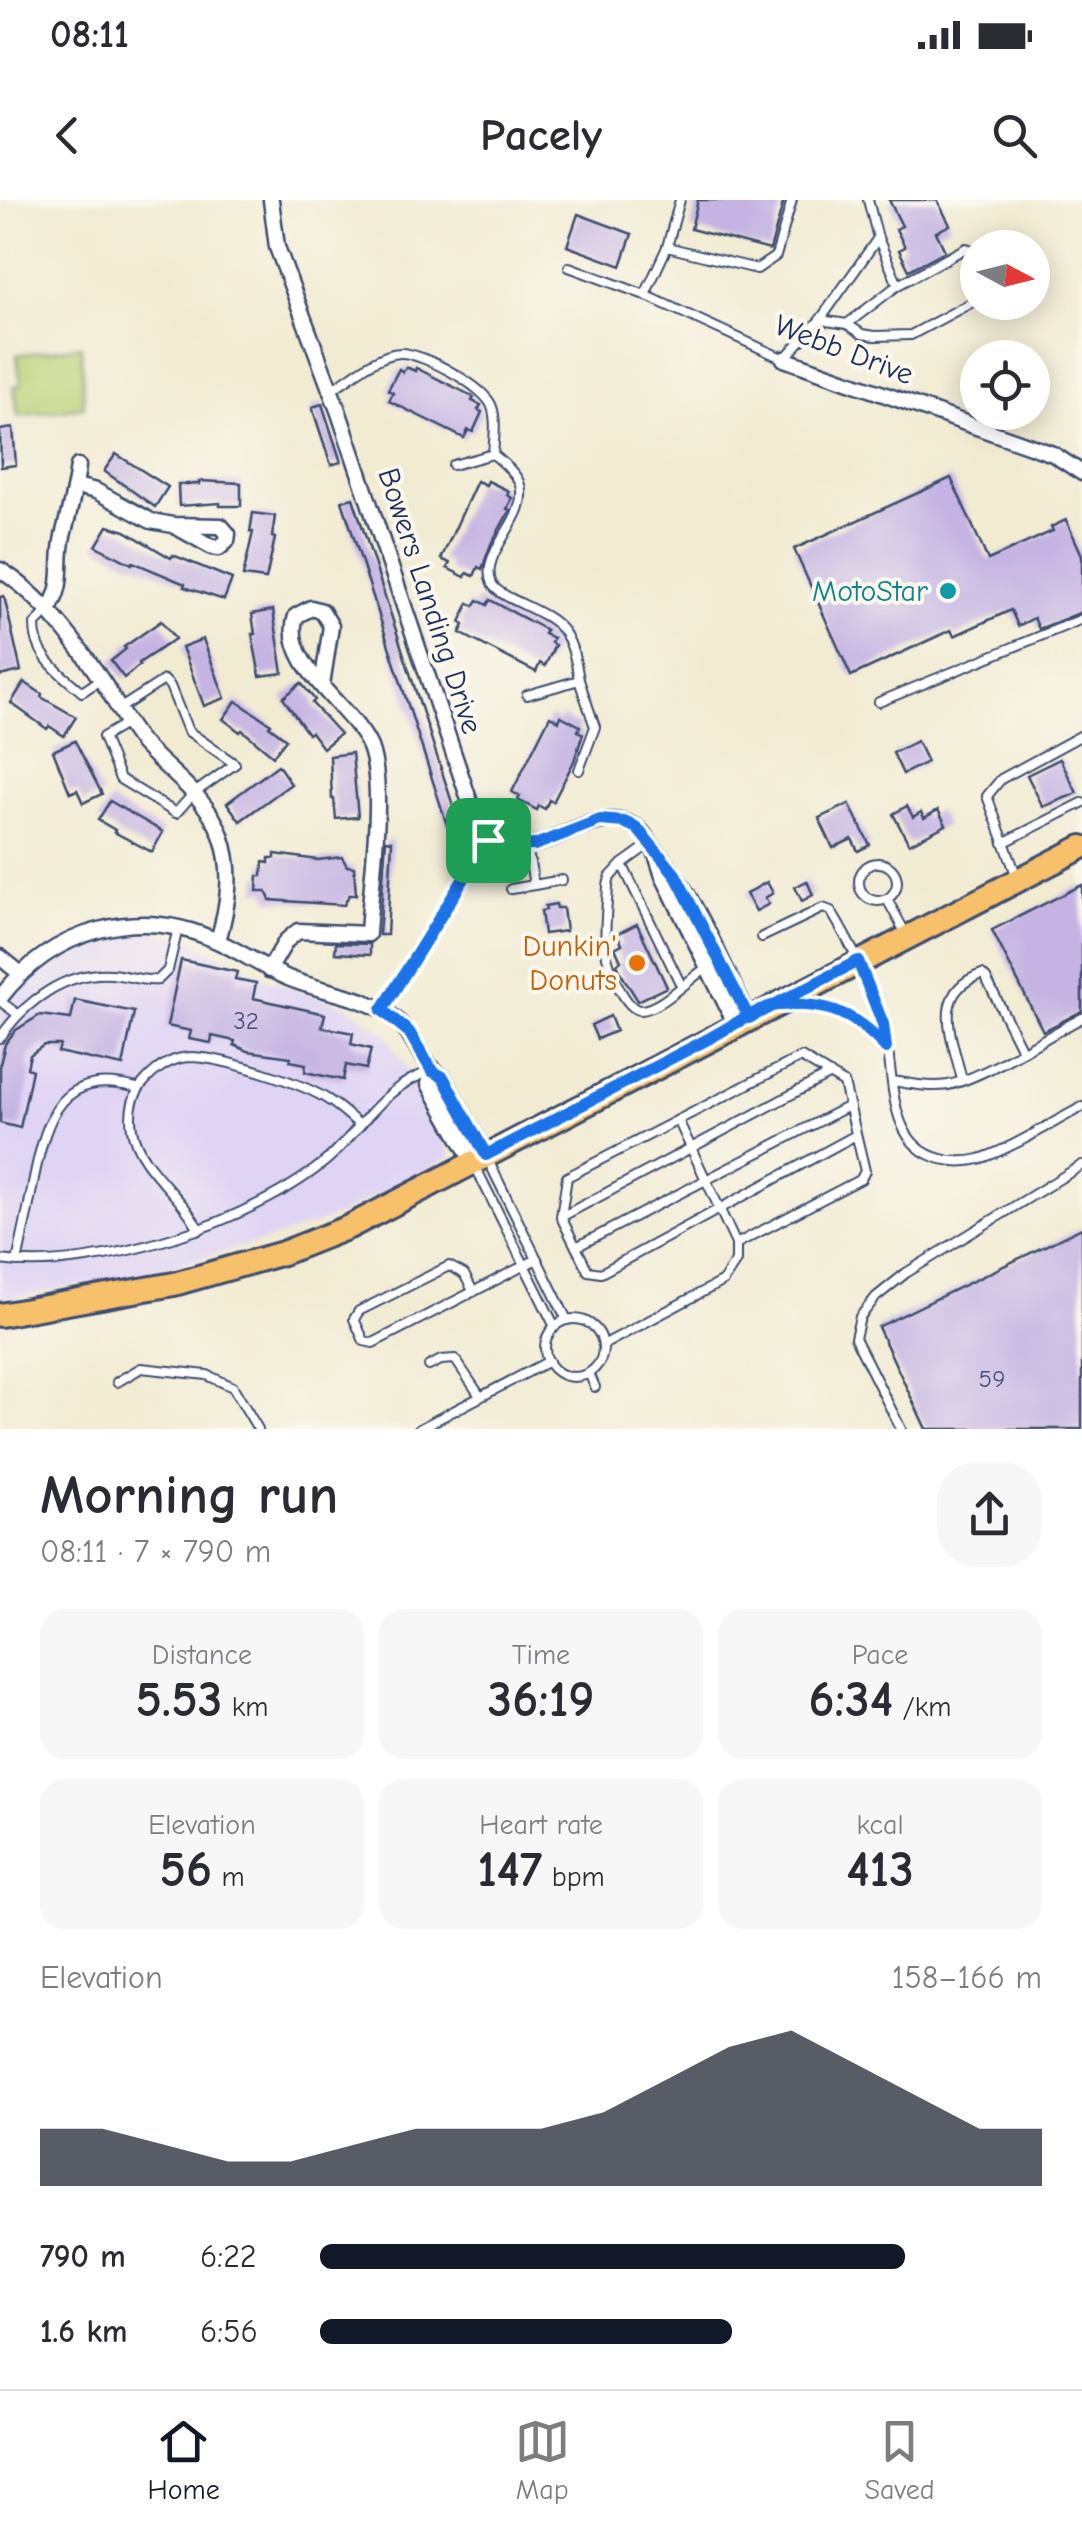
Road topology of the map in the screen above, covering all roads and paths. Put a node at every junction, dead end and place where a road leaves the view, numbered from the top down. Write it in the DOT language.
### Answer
graph roads {
  1 [pos="271,200"];
  2 [pos="680,200"];
  3 [pos="792,200"];
  4 [pos="868,200"];
  5 [pos="878,238"];
  6 [pos="667,247"];
  7 [pos="960,251"];
  8 [pos="569,267"];
  9 [pos="898,285"];
  10 [pos="644,295"];
  11 [pos="960,309"];
  12 [pos="820,320"];
  13 [pos="847,324"];
  14 [pos="784,359"];
  15 [pos="331,390"];
  16 [pos="494,454"];
  17 [pos="78,466"];
  18 [pos="453,466"];
  19 [pos="1082,473"];
  20 [pos="76,486"];
  21 [pos="173,526"];
  22 [pos="0,570"];
  23 [pos="46,612"];
  24 [pos="1082,619"];
  25 [pos="100,680"];
  26 [pos="579,680"];
  27 [pos="322,685"];
  28 [pos="527,695"];
  29 [pos="879,702"];
  30 [pos="118,709"];
  31 [pos="127,723"];
  32 [pos="1082,735"];
  33 [pos="579,770"];
  34 [pos="193,794"];
  35 [pos="1082,803"];
  36 [pos="488,840"];
  37 [pos="1004,843"];
  38 [pos="527,846"];
  39 [pos="653,847"];
  40 [pos="1082,848"];
  41 [pos="622,864"];
  42 [pos="562,880"];
  43 [pos="1018,880"];
  44 [pos="534,885"];
  45 [pos="510,889"];
  46 [pos="887,899"];
  47 [pos="178,928"];
  48 [pos="907,936"];
  49 [pos="762,937"];
  50 [pos="218,941"];
  51 [pos="0,957"];
  52 [pos="858,961"];
  53 [pos="706,968"];
  54 [pos="269,970"];
  55 [pos="21,974"];
  56 [pos="681,984"];
  57 [pos="0,999"];
  58 [pos="774,1005"];
  59 [pos="382,1010"];
  60 [pos="16,1014"];
  61 [pos="1082,1018"];
  62 [pos="742,1022"];
  63 [pos="0,1038"];
  64 [pos="886,1048"];
  65 [pos="1022,1050"];
  66 [pos="432,1071"];
  67 [pos="830,1074"];
  68 [pos="962,1080"];
  69 [pos="893,1081"];
  70 [pos="137,1088"];
  71 [pos="850,1106"];
  72 [pos="1082,1107"];
  73 [pos="678,1120"];
  74 [pos="360,1126"];
  75 [pos="856,1135"];
  76 [pos="691,1148"];
  77 [pos="479,1159"];
  78 [pos="1082,1165"];
  79 [pos="706,1180"];
  80 [pos="721,1208"];
  81 [pos="561,1218"];
  82 [pos="199,1230"];
  83 [pos="736,1244"];
  84 [pos="576,1247"];
  85 [pos="537,1258"];
  86 [pos="0,1260"];
  87 [pos="17,1262"];
  88 [pos="524,1265"];
  89 [pos="473,1292"];
  90 [pos="0,1315"];
  91 [pos="567,1320"];
  92 [pos="556,1326"];
  93 [pos="603,1344"];
  94 [pos="549,1361"];
  95 [pos="430,1366"];
  96 [pos="589,1372"];
  97 [pos="117,1382"];
  98 [pos="595,1387"];
  99 [pos="480,1396"];
  100 [pos="258,1429"];
  101 [pos="419,1429"];
  102 [pos="902,1429"];
  1 -- 15 [label="street, Bowers Landing Drive"];
  2 -- 6 [label="lane"];
  3 -- 6 [label="lane"];
  4 -- 5 [label="lane"];
  5 -- 9 [label="lane"];
  5 -- 12 [label="lane"];
  6 -- 10 [label="lane"];
  7 -- 9 [label="lane"];
  8 -- 10 [label="lane, Webb Drive"];
  9 -- 13 [label="lane"];
  10 -- 14 [label="lane, Webb Drive"];
  11 -- 13 [label="lane"];
  12 -- 13 [label="lane"];
  12 -- 14 [label="lane"];
  14 -- 19 [label="street, Webb Drive"];
  15 -- 16 [label="lane"];
  15 -- 36 [label="street, Bowers Landing Drive"];
  16 -- 18 [label="lane"];
  16 -- 26 [label="lane"];
  17 -- 20 [label="street"];
  20 -- 21 [label="street"];
  20 -- 23 [label="street"];
  22 -- 23 [label="street"];
  23 -- 25 [label="street"];
  23 -- 25 [label="lane"];
  24 -- 29 [label="lane"];
  25 -- 30 [label="street"];
  26 -- 28 [label="lane"];
  26 -- 33 [label="lane"];
  27 -- 27 [label="street"];
  27 -- 54 [label="street"];
  30 -- 31 [label="street"];
  30 -- 34 [label="lane"];
  31 -- 34 [label="street"];
  31 -- 34 [label="lane"];
  32 -- 37 [label="lane"];
  34 -- 50 [label="street"];
  35 -- 37 [label="lane"];
  36 -- 38 [label="street"];
  36 -- 59 [label="lane"];
  37 -- 43 [label="lane"];
  38 -- 39 [label="street"];
  38 -- 44 [label="lane"];
  39 -- 41 [label="lane"];
  39 -- 53 [label="street"];
  39 -- 62 [label="street"];
  40 -- 43 [label="main road"];
  41 -- 56 [label="lane"];
  41 -- 56 [label="lane"];
  42 -- 44 [label="lane"];
  43 -- 48 [label="main road"];
  44 -- 45 [label="lane"];
  46 -- 46 [label="lane"];
  46 -- 48 [label="lane"];
  47 -- 50 [label="street"];
  47 -- 55 [label="street"];
  47 -- 60 [label="lane"];
  48 -- 52 [label="main road"];
  49 -- 52 [label="lane"];
  50 -- 54 [label="street"];
  51 -- 55 [label="street"];
  52 -- 58 [label="main road"];
  52 -- 64 [label="lane"];
  53 -- 56 [label="lane"];
  53 -- 62 [label="street"];
  54 -- 59 [label="street"];
  55 -- 57 [label="street"];
  57 -- 60 [label="lane"];
  58 -- 62 [label="main road"];
  58 -- 64 [label="lane"];
  59 -- 66 [label="street"];
  60 -- 63 [label="lane"];
  61 -- 65 [label="lane"];
  62 -- 77 [label="main road"];
  64 -- 69 [label="lane"];
  65 -- 68 [label="lane"];
  65 -- 68 [label="lane"];
  66 -- 74 [label="lane"];
  66 -- 77 [label="street"];
  67 -- 71 [label="lane"];
  67 -- 73 [label="lane"];
  67 -- 76 [label="lane"];
  68 -- 69 [label="lane"];
  69 -- 72 [label="lane"];
  70 -- 74 [label="lane"];
  70 -- 82 [label="lane"];
  70 -- 87 [label="lane"];
  71 -- 75 [label="lane"];
  71 -- 79 [label="lane"];
  73 -- 76 [label="lane"];
  73 -- 81 [label="lane"];
  74 -- 82 [label="lane"];
  75 -- 80 [label="lane"];
  75 -- 83 [label="lane"];
  76 -- 79 [label="lane"];
  76 -- 81 [label="lane"];
  77 -- 85 [label="lane"];
  77 -- 88 [label="lane"];
  77 -- 90 [label="main road"];
  78 -- 102 [label="lane"];
  79 -- 80 [label="lane"];
  79 -- 84 [label="lane"];
  80 -- 83 [label="lane"];
  80 -- 84 [label="lane"];
  81 -- 84 [label="lane"];
  82 -- 87 [label="lane"];
  83 -- 93 [label="lane"];
  85 -- 88 [label="lane"];
  85 -- 91 [label="lane"];
  86 -- 87 [label="lane"];
  88 -- 89 [label="lane"];
  88 -- 92 [label="lane"];
  89 -- 89 [label="lane"];
  91 -- 92 [label="lane"];
  91 -- 93 [label="lane"];
  92 -- 94 [label="lane"];
  93 -- 96 [label="lane"];
  94 -- 96 [label="lane"];
  94 -- 99 [label="lane"];
  95 -- 99 [label="lane"];
  96 -- 98 [label="lane"];
  97 -- 100 [label="lane"];
  99 -- 101 [label="lane"];
}
